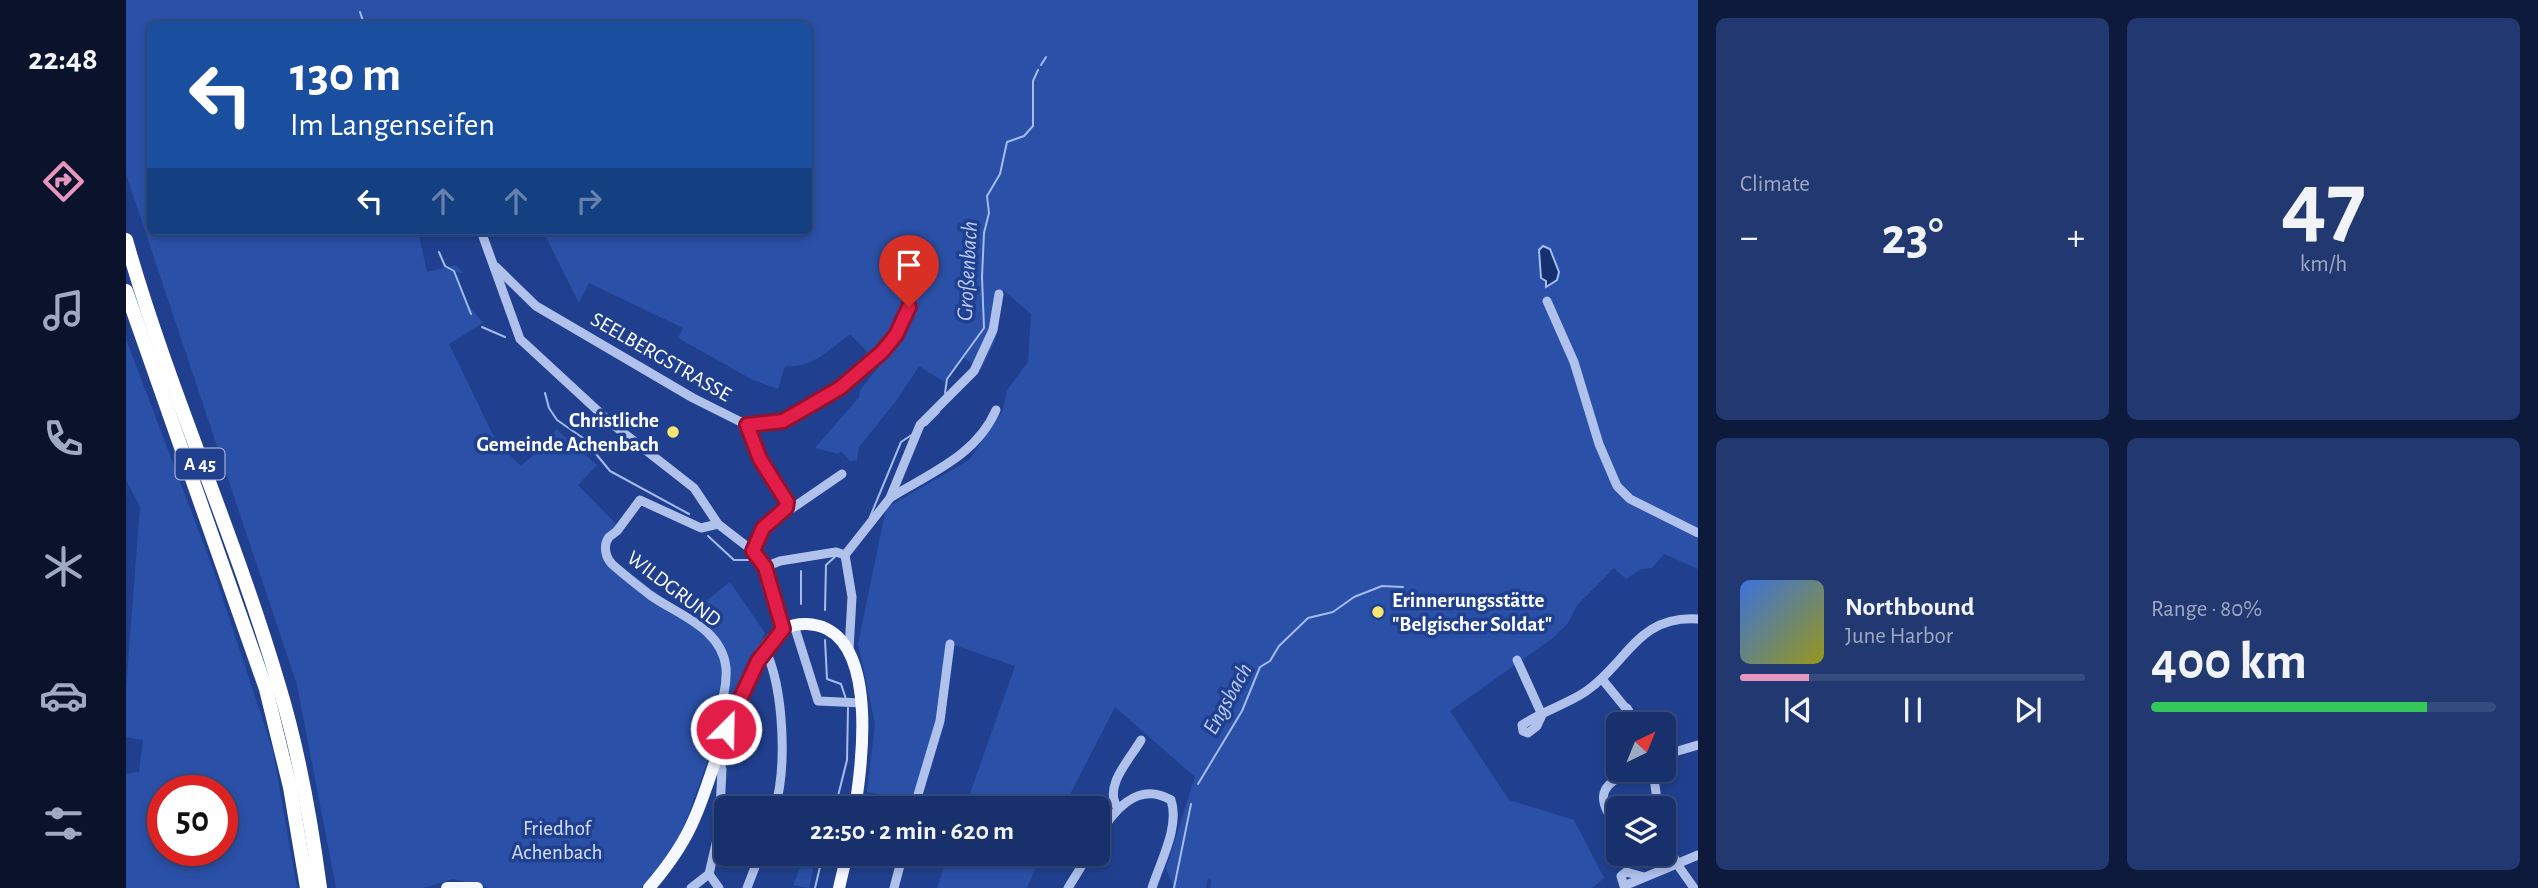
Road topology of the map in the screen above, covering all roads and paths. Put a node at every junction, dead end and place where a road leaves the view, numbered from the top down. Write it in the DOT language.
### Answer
graph roads {
  1 [pos="482,235"];
  2 [pos="126,240"];
  3 [pos="493,264"];
  4 [pos="126,291"];
  5 [pos="999,293"];
  6 [pos="1547,301"];
  7 [pos="909,307"];
  8 [pos="996,410"];
  9 [pos="747,425"];
  10 [pos="842,474"];
  11 [pos="890,498"];
  12 [pos="786,508"];
  13 [pos="718,524"];
  14 [pos="1698,533"];
  15 [pos="753,551"];
  16 [pos="845,555"];
  17 [pos="765,567"];
  18 [pos="1698,619"];
  19 [pos="789,627"];
  20 [pos="950,644"];
  21 [pos="765,649"];
  22 [pos="849,650"];
  23 [pos="1517,660"];
  24 [pos="1602,679"];
  25 [pos="862,703"];
  26 [pos="1629,712"];
  27 [pos="1141,740"];
  28 [pos="1698,745"];
  29 [pos="1676,751"];
  30 [pos="714,758"];
  31 [pos="1608,782"];
  32 [pos="777,796"];
  33 [pos="856,796"];
  34 [pos="918,796"];
  35 [pos="1606,803"];
  36 [pos="1118,808"];
  37 [pos="1110,816"];
  38 [pos="1698,855"];
  39 [pos="1677,864"];
  40 [pos="755,866"];
  41 [pos="844,866"];
  42 [pos="900,866"];
  43 [pos="1082,866"];
  44 [pos="709,874"];
  45 [pos="1622,887"];
  46 [pos="307,888"];
  47 [pos="320,888"];
  48 [pos="447,888"];
  49 [pos="477,888"];
  50 [pos="649,888"];
  51 [pos="691,888"];
  52 [pos="719,888"];
  53 [pos="747,888"];
  54 [pos="839,888"];
  55 [pos="894,888"];
  56 [pos="1068,888"];
  57 [pos="1152,888"];
  58 [pos="1694,888"];
  1 -- 3 [label="street"];
  2 -- 47 [label="highway, A 45"];
  3 -- 9 [label="street, SEELBERGSTRASSE"];
  3 -- 13 [label="street"];
  4 -- 46 [label="highway, A 45"];
  5 -- 11 [label="street"];
  6 -- 14 [label="street"];
  7 -- 9 [label="street, SEELBERGSTRASSE"];
  8 -- 11 [label="street"];
  9 -- 12 [label="street"];
  10 -- 12 [label="street"];
  11 -- 16 [label="street"];
  12 -- 15 [label="street"];
  13 -- 15 [label="street"];
  13 -- 30 [label="street, WILDGRUND"];
  15 -- 17 [label="street"];
  16 -- 17 [label="street"];
  16 -- 22 [label="street"];
  17 -- 19 [label="street"];
  18 -- 24 [label="street"];
  19 -- 21 [label="main road"];
  19 -- 22 [label="main road"];
  19 -- 25 [label="street"];
  20 -- 34 [label="street"];
  21 -- 30 [label="main road"];
  21 -- 32 [label="street"];
  22 -- 25 [label="main road"];
  23 -- 24 [label="street"];
  24 -- 26 [label="street"];
  25 -- 33 [label="main road"];
  27 -- 36 [label="street"];
  28 -- 29 [label="street"];
  30 -- 44 [label="street"];
  30 -- 50 [label="main road"];
  31 -- 35 [label="street"];
  36 -- 37 [label="street"];
  36 -- 57 [label="street"];
  38 -- 39 [label="street"];
  39 -- 45 [label="street"];
  39 -- 58 [label="street"];
  40 -- 53 [label="street"];
  41 -- 54 [label="main road"];
  42 -- 55 [label="street"];
  43 -- 56 [label="street"];
  44 -- 51 [label="street"];
  44 -- 52 [label="street"];
  48 -- 49 [label="main road"];
}
